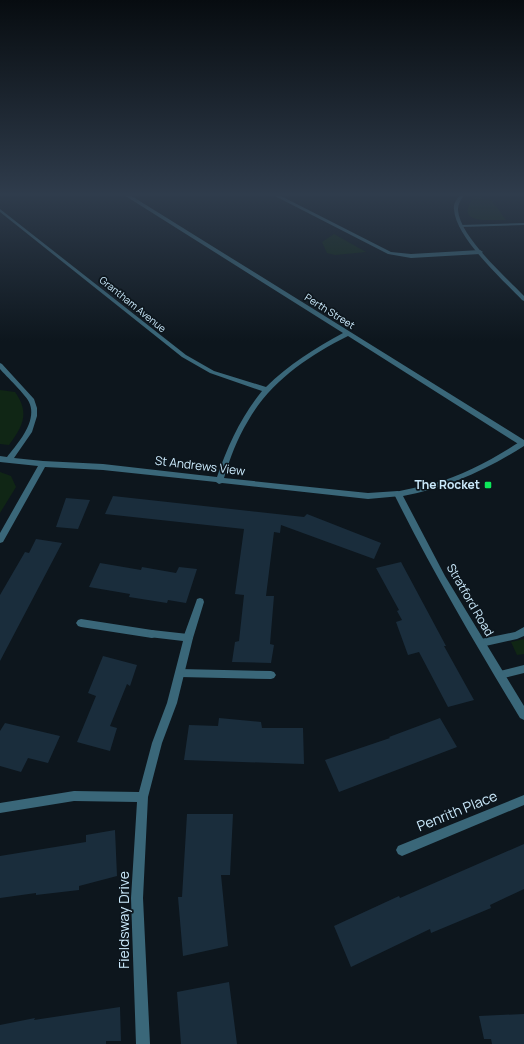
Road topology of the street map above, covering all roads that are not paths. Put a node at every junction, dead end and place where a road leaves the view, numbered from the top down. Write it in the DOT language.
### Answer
graph roads {
  1 [pos="43,244"];
  2 [pos="203,244"];
  3 [pos="373,244"];
  4 [pos="474,244"];
  5 [pos="480,252"];
  6 [pos="524,299"];
  7 [pos="347,334"];
  8 [pos="0,365"];
  9 [pos="267,390"];
  10 [pos="524,443"];
  11 [pos="0,459"];
  12 [pos="9,460"];
  13 [pos="43,464"];
  14 [pos="218,481"];
  15 [pos="398,494"];
  16 [pos="0,540"];
  17 [pos="200,602"];
  18 [pos="81,623"];
  19 [pos="524,631"];
  20 [pos="188,638"];
  21 [pos="481,643"];
  22 [pos="524,670"];
  23 [pos="180,673"];
  24 [pos="271,675"];
  25 [pos="500,675"];
  26 [pos="524,715"];
  27 [pos="143,797"];
  28 [pos="524,800"];
  29 [pos="0,808"];
  30 [pos="402,850"];
  31 [pos="143,1044"];
  1 -- 9 [label="street, Grantham Avenue"];
  2 -- 7 [label="street, Perth Street"];
  3 -- 5 [label="street"];
  4 -- 5 [label="street"];
  5 -- 6 [label="street"];
  7 -- 9 [label="street"];
  7 -- 10 [label="street, Perth Street"];
  8 -- 12 [label="street"];
  9 -- 14 [label="street"];
  10 -- 15 [label="street, St Andrews View"];
  11 -- 12 [label="street, St Andrews View"];
  12 -- 13 [label="street, St Andrews View"];
  13 -- 14 [label="street, St Andrews View"];
  13 -- 16 [label="street"];
  14 -- 15 [label="street, St Andrews View"];
  15 -- 21 [label="street, Stratford Road"];
  17 -- 20 [label="street, Fieldsway Drive"];
  18 -- 20 [label="street"];
  19 -- 21 [label="street"];
  20 -- 23 [label="street, Fieldsway Drive"];
  21 -- 25 [label="street, Stratford Road"];
  22 -- 25 [label="street"];
  23 -- 24 [label="street"];
  23 -- 27 [label="street, Fieldsway Drive"];
  25 -- 26 [label="street, Stratford Road"];
  27 -- 29 [label="street"];
  27 -- 31 [label="street, Fieldsway Drive"];
  28 -- 30 [label="street, Penrith Place"];
}
